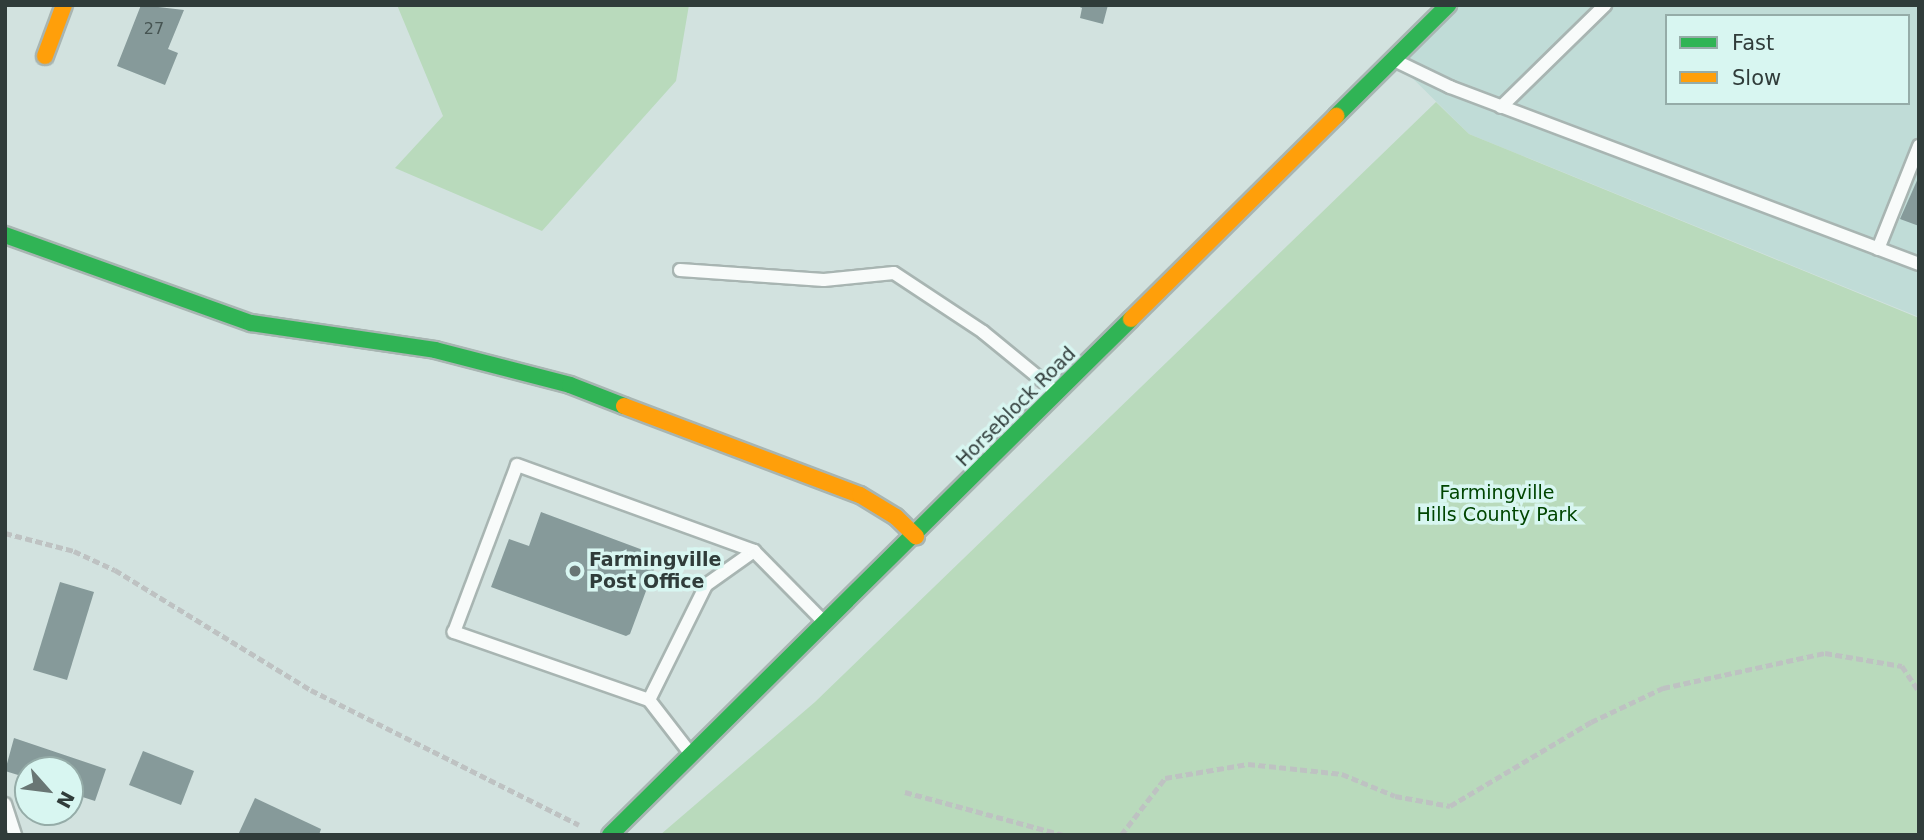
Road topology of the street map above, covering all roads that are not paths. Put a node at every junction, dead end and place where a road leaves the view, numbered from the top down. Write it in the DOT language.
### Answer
graph roads {
  1 [pos="64,5"];
  2 [pos="1448,5"];
  3 [pos="1605,5"];
  4 [pos="45,56"];
  5 [pos="1393,59"];
  6 [pos="1501,107"];
  7 [pos="1919,146"];
  8 [pos="5,235"];
  9 [pos="1878,249"];
  10 [pos="1919,264"];
  11 [pos="680,270"];
  12 [pos="1058,394"];
  13 [pos="916,536"];
  14 [pos="754,551"];
  15 [pos="827,625"];
  16 [pos="649,700"];
  17 [pos="694,757"];
  18 [pos="5,804"];
  19 [pos="15,835"];
  20 [pos="610,835"];
  1 -- 4 [label="main road"];
  2 -- 5 [label="main road, Horseblock Road"];
  3 -- 6 [label="lane"];
  5 -- 6 [label="lane"];
  5 -- 12 [label="main road, Horseblock Road"];
  6 -- 9 [label="lane"];
  7 -- 9 [label="lane"];
  8 -- 13 [label="main road"];
  9 -- 10 [label="lane"];
  11 -- 12 [label="lane"];
  12 -- 13 [label="main road, Horseblock Road"];
  13 -- 15 [label="main road, Horseblock Road"];
  14 -- 15 [label="lane"];
  14 -- 16 [label="lane"];
  14 -- 16 [label="lane"];
  15 -- 17 [label="main road, Horseblock Road"];
  16 -- 17 [label="lane"];
  17 -- 20 [label="main road, Horseblock Road"];
  18 -- 19 [label="lane"];
}
